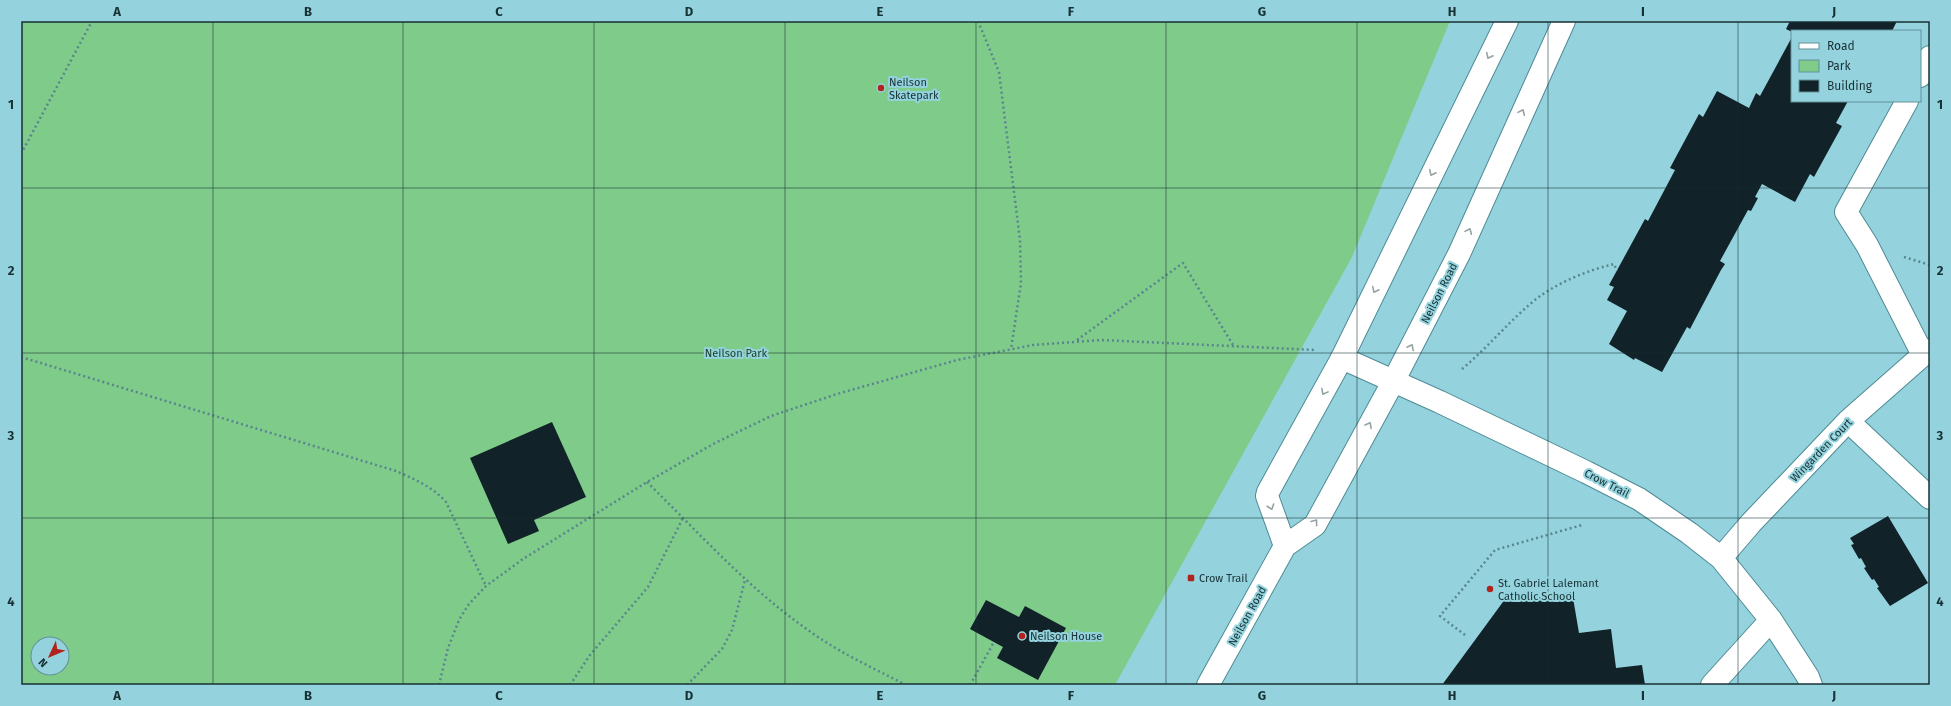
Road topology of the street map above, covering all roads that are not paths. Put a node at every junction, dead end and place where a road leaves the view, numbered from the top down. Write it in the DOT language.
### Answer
graph roads {
  1 [pos="1507,21"];
  2 [pos="1564,21"];
  3 [pos="1930,57"];
  4 [pos="1921,74"];
  5 [pos="1906,102"];
  6 [pos="1926,352"];
  7 [pos="1342,358"];
  8 [pos="1393,382"];
  9 [pos="1848,421"];
  10 [pos="1930,498"];
  11 [pos="1285,546"];
  12 [pos="1721,558"];
  13 [pos="1771,620"];
  14 [pos="1208,685"];
  15 [pos="1712,685"];
  16 [pos="1811,685"];
  1 -- 7 [label="main road, one-way"];
  8 -- 2 [label="main road, Neilson Road, one-way"];
  3 -- 4 [label="main road"];
  5 -- 6 [label="main road"];
  6 -- 9 [label="main road, Wingarden Court"];
  7 -- 8 [label="main road, Crow Trail"];
  7 -- 11 [label="main road, one-way"];
  11 -- 8 [label="main road, Neilson Road, one-way"];
  8 -- 12 [label="main road, Crow Trail"];
  9 -- 10 [label="main road"];
  9 -- 12 [label="main road, Wingarden Court"];
  11 -- 14 [label="main road, Neilson Road"];
  12 -- 13 [label="main road, Crow Trail"];
  13 -- 15 [label="main road"];
  13 -- 16 [label="main road, Crow Trail"];
}
